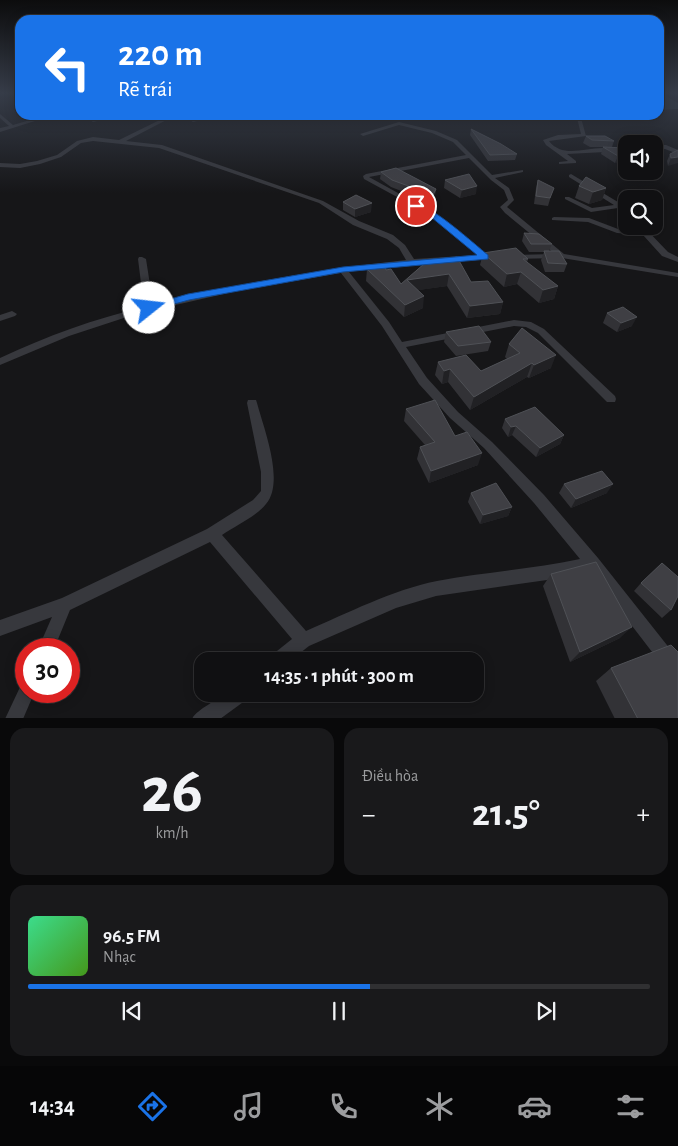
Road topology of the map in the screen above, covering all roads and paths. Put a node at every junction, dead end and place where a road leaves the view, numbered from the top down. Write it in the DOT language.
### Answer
graph roads {
  1 [pos="18,126"];
  2 [pos="152,126"];
  3 [pos="391,126"];
  4 [pos="409,126"];
  5 [pos="582,126"];
  6 [pos="13,127"];
  7 [pos="0,130"];
  8 [pos="363,134"];
  9 [pos="120,141"];
  10 [pos="663,147"];
  11 [pos="678,152"];
  12 [pos="561,153"];
  13 [pos="618,153"];
  14 [pos="470,156"];
  15 [pos="561,163"];
  16 [pos="0,165"];
  17 [pos="521,172"];
  18 [pos="571,176"];
  19 [pos="490,177"];
  20 [pos="567,198"];
  21 [pos="618,204"];
  22 [pos="618,206"];
  23 [pos="554,219"];
  24 [pos="618,231"];
  25 [pos="646,235"];
  26 [pos="562,256"];
  27 [pos="485,257"];
  28 [pos="142,259"];
  29 [pos="678,260"];
  30 [pos="412,263"];
  31 [pos="343,270"];
  32 [pos="678,275"];
  33 [pos="149,308"];
  34 [pos="12,314"];
  35 [pos="0,318"];
  36 [pos="401,345"];
  37 [pos="0,362"];
  38 [pos="611,399"];
  39 [pos="252,403"];
  40 [pos="212,534"];
  41 [pos="593,563"];
  42 [pos="65,605"];
  43 [pos="0,628"];
  44 [pos="51,638"];
  45 [pos="302,640"];
  46 [pos="288,652"];
  47 [pos="670,652"];
  48 [pos="678,672"];
  49 [pos="229,702"];
  50 [pos="21,703"];
  51 [pos="14,718"];
  52 [pos="201,718"];
  1 -- 6 [label="street"];
  2 -- 9 [label="street"];
  3 -- 8 [label="street"];
  4 -- 14 [label="street"];
  5 -- 12 [label="street"];
  6 -- 7 [label="street"];
  9 -- 16 [label="street"];
  9 -- 30 [label="street"];
  10 -- 11 [label="street"];
  12 -- 13 [label="street"];
  12 -- 15 [label="street"];
  14 -- 19 [label="street"];
  14 -- 27 [label="street"];
  17 -- 19 [label="street"];
  18 -- 21 [label="street"];
  19 -- 26 [label="street"];
  20 -- 22 [label="street"];
  23 -- 24 [label="street"];
  25 -- 29 [label="street"];
  26 -- 27 [label="street"];
  26 -- 32 [label="street"];
  27 -- 30 [label="street"];
  28 -- 33 [label="street"];
  30 -- 31 [label="street"];
  31 -- 33 [label="street"];
  31 -- 36 [label="street"];
  33 -- 37 [label="street"];
  34 -- 35 [label="street"];
  36 -- 38 [label="street"];
  36 -- 41 [label="street"];
  39 -- 40 [label="street"];
  40 -- 42 [label="street"];
  40 -- 45 [label="street"];
  41 -- 45 [label="street"];
  41 -- 47 [label="street"];
  42 -- 43 [label="street"];
  42 -- 44 [label="street"];
  45 -- 46 [label="street"];
  47 -- 48 [label="street"];
  49 -- 52 [label="street"];
  50 -- 51 [label="street"];
}
